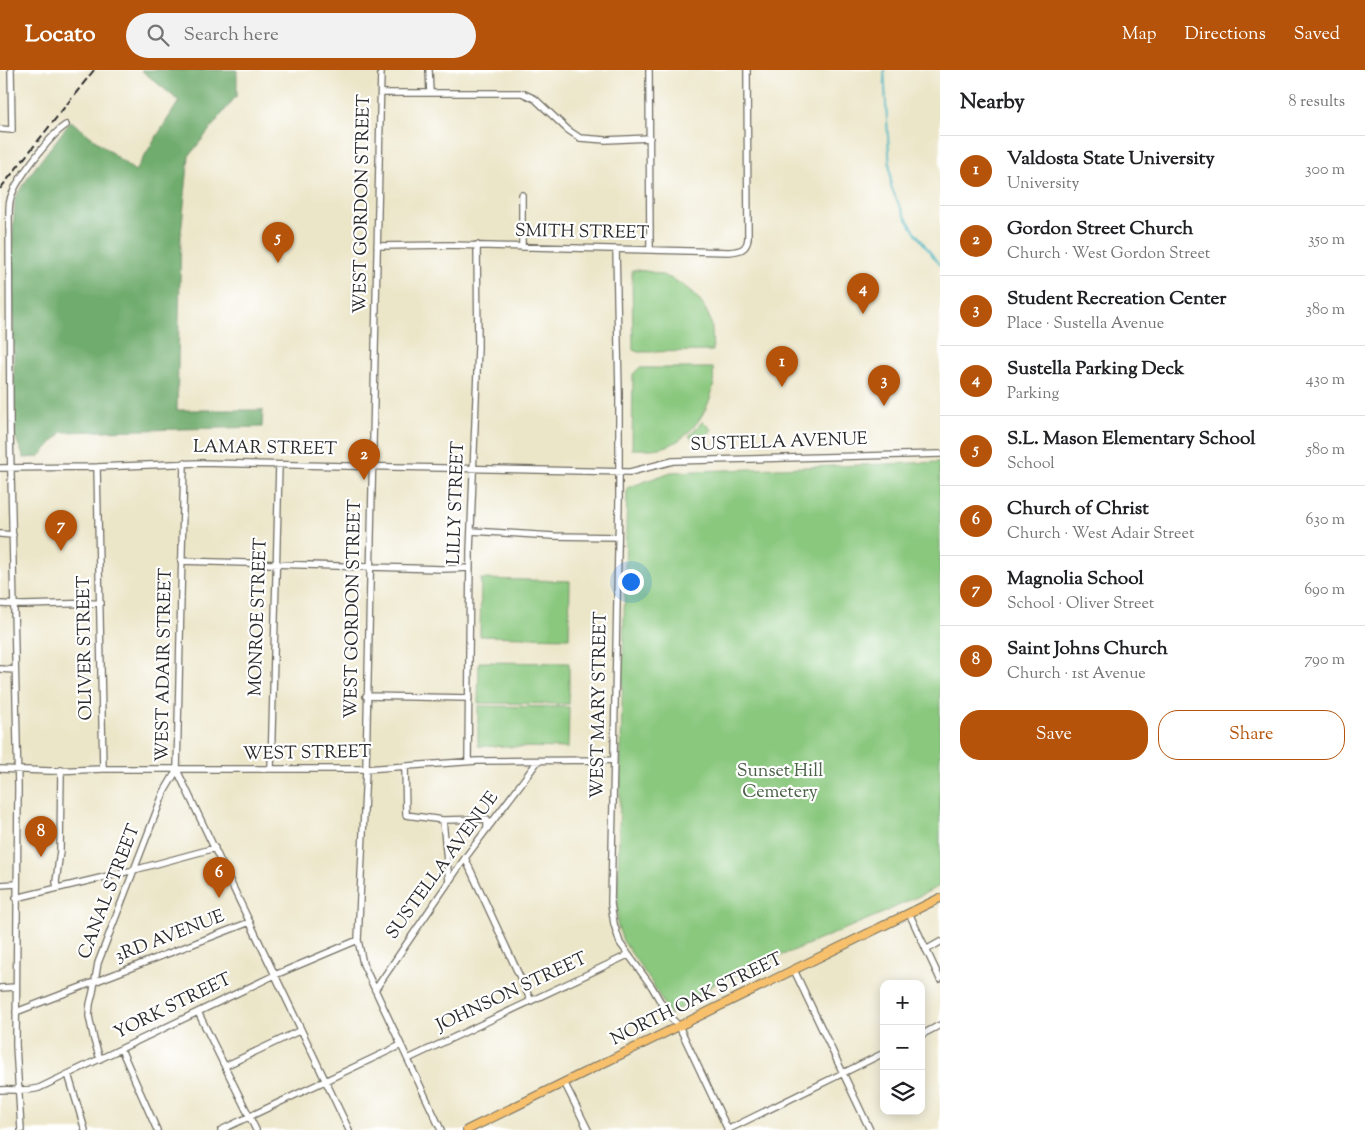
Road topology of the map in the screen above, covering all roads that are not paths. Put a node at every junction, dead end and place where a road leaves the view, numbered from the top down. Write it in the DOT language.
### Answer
graph roads {
  1 [pos="11,70"];
  2 [pos="381,70"];
  3 [pos="429,70"];
  4 [pos="650,70"];
  5 [pos="747,70"];
  6 [pos="381,93"];
  7 [pos="430,93"];
  8 [pos="66,125"];
  9 [pos="0,129"];
  10 [pos="650,138"];
  11 [pos="522,195"];
  12 [pos="377,246"];
  13 [pos="477,246"];
  14 [pos="522,247"];
  15 [pos="616,249"];
  16 [pos="650,250"];
  17 [pos="940,454"];
  18 [pos="184,463"];
  19 [pos="279,465"];
  20 [pos="372,466"];
  21 [pos="97,467"];
  22 [pos="0,468"];
  23 [pos="11,468"];
  24 [pos="474,469"];
  25 [pos="619,471"];
  26 [pos="472,531"];
  27 [pos="0,534"];
  28 [pos="13,535"];
  29 [pos="618,537"];
  30 [pos="181,561"];
  31 [pos="275,564"];
  32 [pos="370,567"];
  33 [pos="470,568"];
  34 [pos="101,603"];
  35 [pos="0,604"];
  36 [pos="14,605"];
  37 [pos="0,669"];
  38 [pos="15,670"];
  39 [pos="366,696"];
  40 [pos="469,698"];
  41 [pos="613,760"];
  42 [pos="538,761"];
  43 [pos="468,762"];
  44 [pos="405,766"];
  45 [pos="0,769"];
  46 [pos="17,769"];
  47 [pos="103,769"];
  48 [pos="271,769"];
  49 [pos="366,769"];
  50 [pos="61,770"];
  51 [pos="177,770"];
  52 [pos="443,820"];
  53 [pos="487,828"];
  54 [pos="215,848"];
  55 [pos="465,858"];
  56 [pos="134,870"];
  57 [pos="449,882"];
  58 [pos="16,884"];
  59 [pos="0,885"];
  60 [pos="57,888"];
  61 [pos="16,898"];
  62 [pos="940,898"];
  63 [pos="909,913"];
  64 [pos="250,922"];
  65 [pos="358,940"];
  66 [pos="940,942"];
  67 [pos="926,950"];
  68 [pos="628,955"];
  69 [pos="794,970"];
  70 [pos="275,975"];
  71 [pos="940,979"];
  72 [pos="95,982"];
  73 [pos="16,987"];
  74 [pos="0,988"];
  75 [pos="375,990"];
  76 [pos="531,1001"];
  77 [pos="16,1012"];
  78 [pos="198,1012"];
  79 [pos="679,1026"];
  80 [pos="940,1026"];
  81 [pos="301,1030"];
  82 [pos="925,1033"];
  83 [pos="401,1045"];
  84 [pos="121,1049"];
  85 [pos="880,1055"];
  86 [pos="100,1059"];
  87 [pos="408,1059"];
  88 [pos="225,1066"];
  89 [pos="68,1074"];
  90 [pos="844,1074"];
  91 [pos="325,1081"];
  92 [pos="564,1082"];
  93 [pos="0,1090"];
  94 [pos="18,1091"];
  95 [pos="249,1116"];
  96 [pos="21,1130"];
  97 [pos="85,1130"];
  98 [pos="157,1130"];
  99 [pos="221,1130"];
  100 [pos="256,1130"];
  101 [pos="349,1130"];
  102 [pos="441,1130"];
  103 [pos="468,1130"];
  104 [pos="588,1130"];
  105 [pos="728,1130"];
  106 [pos="870,1130"];
  1 -- 9 [label="street"];
  2 -- 6 [label="street, WEST GORDON STREET"];
  3 -- 7 [label="street"];
  4 -- 10 [label="street"];
  5 -- 16 [label="street, SMITH STREET"];
  6 -- 7 [label="street"];
  6 -- 12 [label="street, WEST GORDON STREET"];
  7 -- 10 [label="street"];
  8 -- 23 [label="street"];
  10 -- 16 [label="street"];
  11 -- 14 [label="street"];
  12 -- 13 [label="street, SMITH STREET"];
  12 -- 20 [label="street, WEST GORDON STREET"];
  13 -- 14 [label="street, SMITH STREET"];
  13 -- 24 [label="street, LILLY STREET"];
  14 -- 15 [label="street, SMITH STREET"];
  15 -- 16 [label="street, SMITH STREET"];
  15 -- 25 [label="street, WEST MARY STREET"];
  17 -- 25 [label="street, SUSTELLA AVENUE"];
  18 -- 19 [label="street, LAMAR STREET"];
  18 -- 21 [label="street, LAMAR STREET"];
  18 -- 30 [label="street, WEST ADAIR STREET"];
  19 -- 20 [label="street, LAMAR STREET"];
  19 -- 31 [label="street, MONROE STREET"];
  20 -- 24 [label="street, LAMAR STREET"];
  20 -- 32 [label="street, WEST GORDON STREET"];
  21 -- 23 [label="street, LAMAR STREET"];
  21 -- 34 [label="street, OLIVER STREET"];
  22 -- 23 [label="street, LAMAR STREET"];
  23 -- 28 [label="street"];
  24 -- 25 [label="street, LAMAR STREET"];
  24 -- 26 [label="street, LILLY STREET"];
  25 -- 29 [label="street, WEST MARY STREET"];
  26 -- 29 [label="street"];
  26 -- 33 [label="street, LILLY STREET"];
  27 -- 28 [label="street"];
  28 -- 36 [label="street"];
  29 -- 41 [label="street, WEST MARY STREET"];
  30 -- 31 [label="street"];
  30 -- 51 [label="street, WEST ADAIR STREET"];
  31 -- 32 [label="street"];
  31 -- 48 [label="street, MONROE STREET"];
  32 -- 33 [label="street"];
  32 -- 39 [label="street, WEST GORDON STREET"];
  33 -- 40 [label="street, LILLY STREET"];
  34 -- 36 [label="street"];
  34 -- 47 [label="street, OLIVER STREET"];
  35 -- 36 [label="street"];
  36 -- 38 [label="street"];
  37 -- 38 [label="street"];
  38 -- 46 [label="street"];
  39 -- 40 [label="street"];
  39 -- 49 [label="street, WEST GORDON STREET"];
  40 -- 43 [label="street, LILLY STREET"];
  41 -- 42 [label="street, WEST STREET"];
  41 -- 68 [label="street, WEST MARY STREET"];
  42 -- 43 [label="street, WEST STREET"];
  42 -- 53 [label="street, SUSTELLA AVENUE"];
  43 -- 44 [label="street, WEST STREET"];
  44 -- 49 [label="street, WEST STREET"];
  44 -- 52 [label="street"];
  45 -- 46 [label="street, WEST STREET"];
  46 -- 50 [label="street, WEST STREET"];
  46 -- 58 [label="street"];
  47 -- 50 [label="street, WEST STREET"];
  47 -- 51 [label="street, WEST STREET"];
  48 -- 49 [label="street, WEST STREET"];
  48 -- 51 [label="street, WEST STREET"];
  49 -- 65 [label="street, WEST GORDON STREET"];
  50 -- 60 [label="street"];
  51 -- 54 [label="street, WEST ADAIR STREET"];
  51 -- 56 [label="street, CANAL STREET"];
  52 -- 53 [label="street"];
  52 -- 57 [label="street"];
  53 -- 55 [label="street, SUSTELLA AVENUE"];
  54 -- 56 [label="street"];
  54 -- 64 [label="street, WEST ADAIR STREET"];
  55 -- 57 [label="street, SUSTELLA AVENUE"];
  55 -- 76 [label="street"];
  56 -- 60 [label="street"];
  56 -- 72 [label="street, CANAL STREET"];
  57 -- 75 [label="street, SUSTELLA AVENUE"];
  58 -- 59 [label="street"];
  58 -- 61 [label="street"];
  60 -- 61 [label="street"];
  61 -- 73 [label="street"];
  62 -- 63 [label="main road, NORTH OAK STREET"];
  63 -- 67 [label="street"];
  63 -- 69 [label="main road, NORTH OAK STREET"];
  64 -- 70 [label="street, WEST ADAIR STREET"];
  64 -- 72 [label="street, 3RD AVENUE"];
  65 -- 70 [label="street, YORK STREET"];
  65 -- 75 [label="street, WEST GORDON STREET"];
  66 -- 67 [label="street"];
  67 -- 71 [label="street"];
  68 -- 76 [label="street, JOHNSON STREET"];
  68 -- 79 [label="street, WEST MARY STREET"];
  69 -- 79 [label="main road, NORTH OAK STREET"];
  69 -- 90 [label="street"];
  70 -- 78 [label="street, YORK STREET"];
  70 -- 81 [label="street, WEST ADAIR STREET"];
  72 -- 77 [label="street, 3RD AVENUE"];
  72 -- 86 [label="street, CANAL STREET"];
  73 -- 74 [label="street"];
  73 -- 77 [label="street"];
  75 -- 83 [label="street, WEST GORDON STREET"];
  76 -- 87 [label="street, JOHNSON STREET"];
  77 -- 94 [label="street"];
  78 -- 84 [label="street, YORK STREET"];
  78 -- 88 [label="street"];
  79 -- 92 [label="main road, NORTH OAK STREET"];
  79 -- 105 [label="street, WEST MARY STREET"];
  80 -- 82 [label="street"];
  81 -- 88 [label="street"];
  81 -- 91 [label="street, WEST ADAIR STREET"];
  83 -- 87 [label="street, WEST GORDON STREET"];
  83 -- 91 [label="street"];
  84 -- 86 [label="street, YORK STREET"];
  84 -- 98 [label="street"];
  85 -- 90 [label="street"];
  86 -- 89 [label="street, YORK STREET"];
  87 -- 102 [label="street, WEST GORDON STREET"];
  88 -- 95 [label="street"];
  89 -- 94 [label="street, YORK STREET"];
  89 -- 97 [label="street"];
  90 -- 105 [label="street"];
  90 -- 106 [label="street"];
  91 -- 95 [label="street"];
  91 -- 101 [label="street, WEST ADAIR STREET"];
  92 -- 103 [label="main road, NORTH OAK STREET"];
  92 -- 104 [label="street"];
  93 -- 94 [label="street, YORK STREET"];
  94 -- 96 [label="street"];
  95 -- 99 [label="street"];
  95 -- 100 [label="street"];
}
